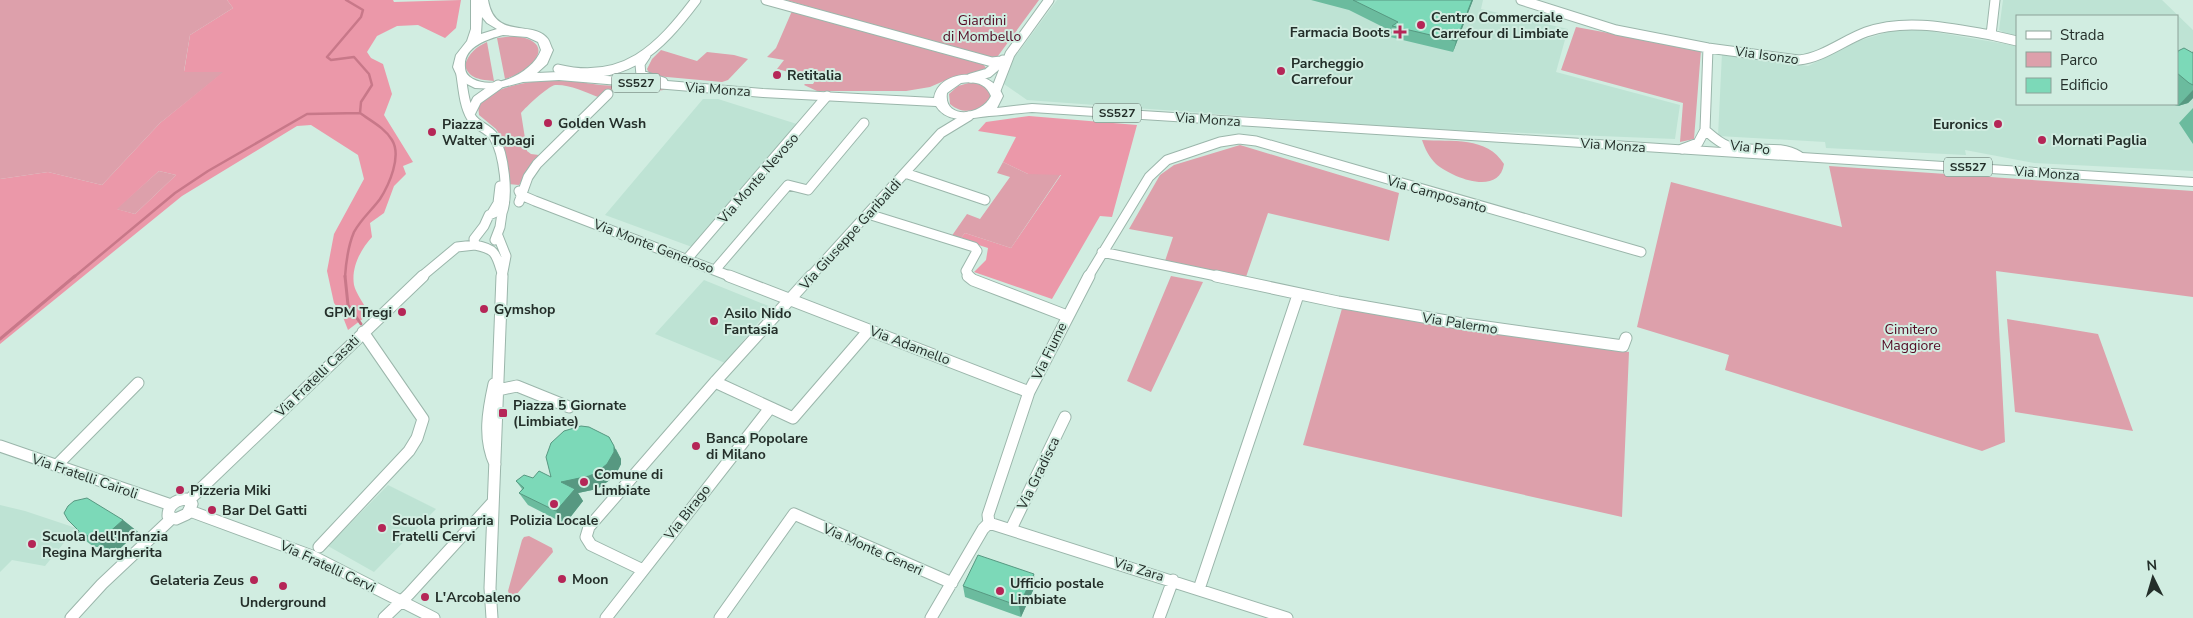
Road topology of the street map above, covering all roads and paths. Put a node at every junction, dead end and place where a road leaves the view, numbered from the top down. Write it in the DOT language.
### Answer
graph roads {
  1 [pos="476,0"];
  2 [pos="483,0"];
  3 [pos="696,0"];
  4 [pos="766,0"];
  5 [pos="1049,0"];
  6 [pos="1513,0"];
  7 [pos="1521,0"];
  8 [pos="1995,0"];
  9 [pos="1598,26"];
  10 [pos="519,31"];
  11 [pos="1991,35"];
  12 [pos="2016,42"];
  13 [pos="472,44"];
  14 [pos="1708,48"];
  15 [pos="547,51"];
  16 [pos="647,54"];
  17 [pos="1009,54"];
  18 [pos="1001,61"];
  19 [pos="558,69"];
  20 [pos="460,75"];
  21 [pos="522,78"];
  22 [pos="584,78"];
  23 [pos="971,78"];
  24 [pos="498,85"];
  25 [pos="688,88"];
  26 [pos="944,88"];
  27 [pos="996,93"];
  28 [pos="608,94"];
  29 [pos="827,96"];
  30 [pos="852,98"];
  31 [pos="942,106"];
  32 [pos="1032,108"];
  33 [pos="983,113"];
  34 [pos="470,114"];
  35 [pos="969,116"];
  36 [pos="864,122"];
  37 [pos="1705,130"];
  38 [pos="941,133"];
  39 [pos="1233,140"];
  40 [pos="1682,149"];
  41 [pos="1799,156"];
  42 [pos="501,163"];
  43 [pos="905,173"];
  44 [pos="2193,182"];
  45 [pos="506,192"];
  46 [pos="522,193"];
  47 [pos="985,200"];
  48 [pos="868,214"];
  49 [pos="499,215"];
  50 [pos="498,236"];
  51 [pos="478,242"];
  52 [pos="1102,252"];
  53 [pos="1641,252"];
  54 [pos="687,259"];
  55 [pos="716,270"];
  56 [pos="502,274"];
  57 [pos="1298,295"];
  58 [pos="790,299"];
  59 [pos="1067,316"];
  60 [pos="869,330"];
  61 [pos="363,332"];
  62 [pos="1625,342"];
  63 [pos="497,368"];
  64 [pos="715,382"];
  65 [pos="138,383"];
  66 [pos="498,390"];
  67 [pos="1029,392"];
  68 [pos="569,407"];
  69 [pos="770,408"];
  70 [pos="1065,417"];
  71 [pos="0,446"];
  72 [pos="494,464"];
  73 [pos="56,466"];
  74 [pos="493,502"];
  75 [pos="171,505"];
  76 [pos="190,505"];
  77 [pos="171,519"];
  78 [pos="989,523"];
  79 [pos="1011,530"];
  80 [pos="319,547"];
  81 [pos="643,570"];
  82 [pos="1173,580"];
  83 [pos="952,583"];
  84 [pos="490,588"];
  85 [pos="1199,589"];
  86 [pos="402,600"];
  87 [pos="1260,614"];
  88 [pos="71,618"];
  89 [pos="384,618"];
  90 [pos="434,618"];
  91 [pos="486,618"];
  92 [pos="492,618"];
  93 [pos="606,618"];
  94 [pos="720,618"];
  95 [pos="931,618"];
  96 [pos="1159,618"];
  97 [pos="1288,618"];
  1 -- 13 [label="main road"];
  2 -- 10 [label="main road"];
  3 -- 16 [label="street"];
  4 -- 18 [label="street"];
  5 -- 17 [label="street"];
  6 -- 9 [label="street, Via Isonzo"];
  7 -- 9 [label="street, Via Isonzo"];
  8 -- 11 [label="street"];
  9 -- 14 [label="street, Via Isonzo"];
  10 -- 13 [label="main road"];
  10 -- 15 [label="main road"];
  11 -- 12 [label="street, Via Isonzo"];
  11 -- 14 [label="street, Via Isonzo"];
  13 -- 20 [label="main road"];
  14 -- 37 [label="street"];
  15 -- 19 [label="main road"];
  15 -- 21 [label="main road, SS527"];
  16 -- 19 [label="street"];
  16 -- 25 [label="street"];
  17 -- 18 [label="street"];
  17 -- 27 [label="street"];
  18 -- 23 [label="street"];
  19 -- 22 [label="main road, Via Monza / SS527"];
  20 -- 24 [label="main road, SS527"];
  20 -- 34 [label="street"];
  21 -- 22 [label="main road, Via Monza / SS527"];
  21 -- 24 [label="main road, SS527"];
  22 -- 25 [label="main road, Via Monza / SS527"];
  23 -- 26 [label="main road"];
  23 -- 27 [label="main road"];
  24 -- 34 [label="street"];
  25 -- 29 [label="main road, Via Monza / SS527"];
  26 -- 30 [label="main road, Via Monza / SS527"];
  26 -- 31 [label="main road"];
  27 -- 32 [label="main road, Via Monza / SS527"];
  27 -- 33 [label="main road"];
  28 -- 46 [label="street"];
  29 -- 30 [label="main road, Via Monza / SS527"];
  29 -- 54 [label="street, Via Monte Nevoso"];
  30 -- 31 [label="main road, Via Monza / SS527"];
  31 -- 35 [label="main road"];
  31 -- 38 [label="street"];
  32 -- 33 [label="main road, Via Monza / SS527"];
  32 -- 40 [label="main road, Via Monza / SS527"];
  33 -- 35 [label="main road"];
  34 -- 42 [label="street"];
  35 -- 38 [label="street, Via Giuseppe Garibaldi"];
  36 -- 55 [label="street"];
  37 -- 40 [label="street"];
  37 -- 41 [label="street, Via Po"];
  38 -- 43 [label="street, Via Giuseppe Garibaldi"];
  39 -- 52 [label="street, Via Fiume"];
  39 -- 53 [label="street, Via Camposanto"];
  40 -- 41 [label="main road, Via Monza / SS527"];
  41 -- 44 [label="main road, Via Monza / SS527"];
  42 -- 45 [label="street"];
  42 -- 49 [label="street"];
  43 -- 47 [label="street"];
  43 -- 48 [label="street, Via Giuseppe Garibaldi"];
  45 -- 46 [label="street"];
  45 -- 49 [label="street"];
  46 -- 49 [label="street"];
  46 -- 54 [label="street, Via Monte Generoso"];
  48 -- 58 [label="street, Via Giuseppe Garibaldi"];
  48 -- 59 [label="street"];
  49 -- 50 [label="street"];
  49 -- 51 [label="street"];
  50 -- 51 [label="street, Via Fratelli Casati"];
  50 -- 56 [label="street"];
  51 -- 56 [label="street"];
  51 -- 61 [label="street, Via Fratelli Casati"];
  52 -- 57 [label="street, Via Palermo"];
  52 -- 59 [label="street, Via Fiume"];
  54 -- 55 [label="street, Via Monte Generoso"];
  55 -- 58 [label="street, Via Monte Generoso"];
  56 -- 63 [label="street"];
  57 -- 62 [label="street, Via Palermo"];
  57 -- 85 [label="street"];
  58 -- 60 [label="street, Via Adamello"];
  58 -- 64 [label="street, Via Giuseppe Garibaldi"];
  59 -- 67 [label="street, Via Fiume"];
  60 -- 67 [label="street, Via Adamello"];
  60 -- 69 [label="street"];
  61 -- 76 [label="street, Via Fratelli Casati"];
  61 -- 80 [label="street"];
  63 -- 66 [label="street"];
  63 -- 72 [label="street"];
  64 -- 69 [label="street"];
  64 -- 81 [label="street, Via Giuseppe Garibaldi"];
  65 -- 73 [label="street"];
  66 -- 68 [label="street"];
  66 -- 72 [label="street"];
  67 -- 78 [label="street, Via Fiume"];
  69 -- 81 [label="street, Via Birago"];
  70 -- 79 [label="street, Via Gradisca"];
  71 -- 73 [label="street, Via Fratelli Cairoli"];
  72 -- 74 [label="street"];
  73 -- 75 [label="street, Via Fratelli Cairoli"];
  74 -- 84 [label="street"];
  74 -- 86 [label="street"];
  75 -- 76 [label="street"];
  75 -- 77 [label="street"];
  76 -- 77 [label="street"];
  76 -- 86 [label="street, Via Fratelli Cervi"];
  77 -- 88 [label="street"];
  78 -- 79 [label="street, Via Zara"];
  78 -- 83 [label="street, Via Fiume"];
  79 -- 82 [label="street, Via Zara"];
  81 -- 93 [label="street, Via Birago"];
  82 -- 85 [label="street, Via Zara"];
  82 -- 96 [label="street"];
  83 -- 94 [label="street, Via Monte Ceneri"];
  83 -- 95 [label="street, Via Fiume"];
  84 -- 91 [label="street"];
  84 -- 92 [label="street"];
  85 -- 87 [label="street, Via Zara"];
  86 -- 89 [label="street"];
  86 -- 90 [label="street, Via Fratelli Cervi"];
  87 -- 97 [label="street, Via Zara"];
}
